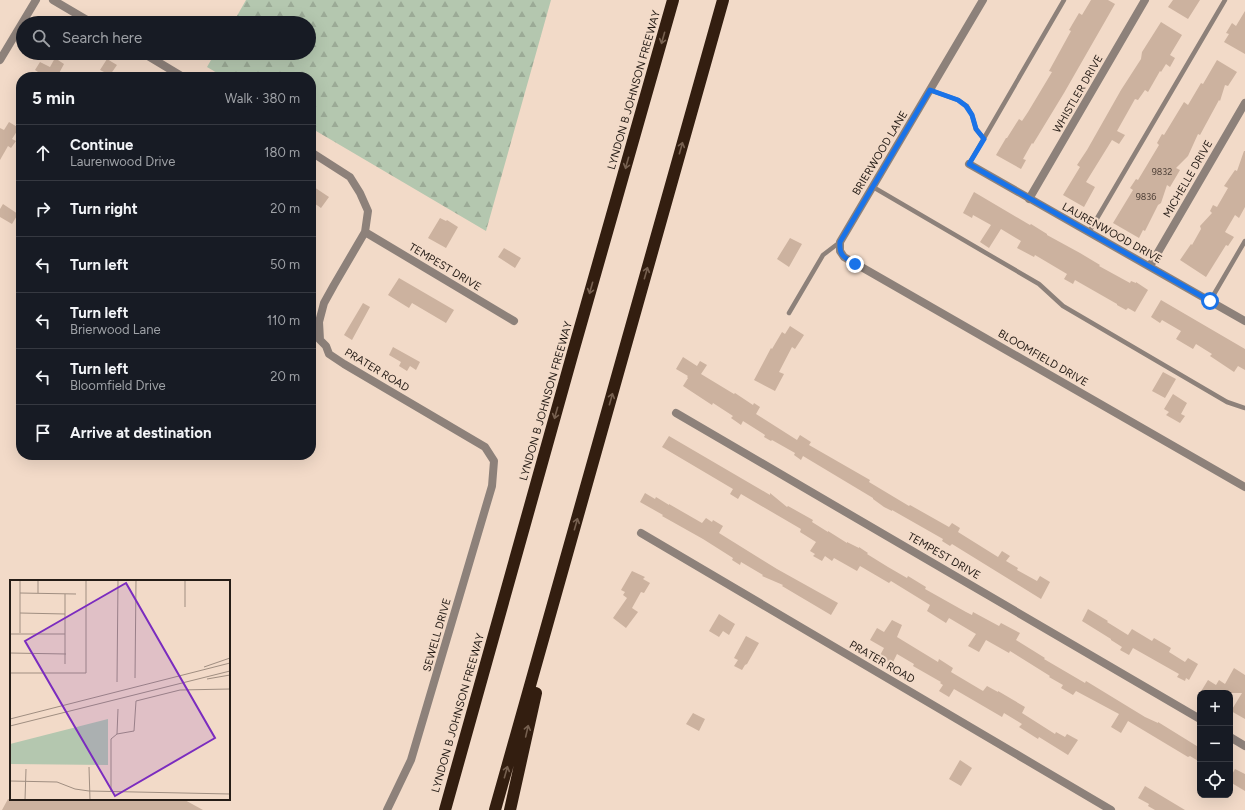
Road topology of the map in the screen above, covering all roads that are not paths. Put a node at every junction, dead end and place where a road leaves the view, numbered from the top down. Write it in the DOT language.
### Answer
graph roads {
  1 [pos="36,0"];
  2 [pos="53,0"];
  3 [pos="673,0"];
  4 [pos="723,0"];
  5 [pos="983,0"];
  6 [pos="1064,0"];
  7 [pos="1145,0"];
  8 [pos="1225,0"];
  9 [pos="26,16"];
  10 [pos="80,16"];
  11 [pos="16,33"];
  12 [pos="0,60"];
  13 [pos="155,60"];
  14 [pos="175,72"];
  15 [pos="930,90"];
  16 [pos="1245,102"];
  17 [pos="984,139"];
  18 [pos="316,155"];
  19 [pos="969,164"];
  20 [pos="872,187"];
  21 [pos="1029,198"];
  22 [pos="365,232"];
  23 [pos="1089,232"];
  24 [pos="1245,241"];
  25 [pos="840,242"];
  26 [pos="1150,266"];
  27 [pos="1210,301"];
  28 [pos="789,313"];
  29 [pos="514,321"];
  30 [pos="1245,321"];
  31 [pos="316,339"];
  32 [pos="320,340"];
  33 [pos="1245,408"];
  34 [pos="676,413"];
  35 [pos="494,461"];
  36 [pos="1245,487"];
  37 [pos="641,533"];
  38 [pos="565,561"];
  39 [pos="1197,717"];
  40 [pos="1233,739"];
  41 [pos="1245,746"];
  42 [pos="461,754"];
  43 [pos="386,810"];
  44 [pos="440,810"];
  45 [pos="445,810"];
  46 [pos="495,810"];
  47 [pos="510,810"];
  48 [pos="1111,810"];
  1 -- 9 [label="street"];
  2 -- 10 [label="street"];
  3 -- 42 [label="highway, LYNDON B JOHNSON FREEWAY, one-way"];
  38 -- 4 [label="highway, one-way"];
  5 -- 15 [label="street, BRIERWOOD LANE"];
  6 -- 17 [label="lane"];
  7 -- 21 [label="street, WHISTLER DRIVE"];
  8 -- 23 [label="lane"];
  11 -- 12 [label="street"];
  13 -- 14 [label="street"];
  15 -- 17 [label="lane"];
  15 -- 20 [label="street, BRIERWOOD LANE"];
  16 -- 26 [label="street, MICHELLE DRIVE"];
  17 -- 19 [label="lane"];
  18 -- 22 [label="street"];
  19 -- 21 [label="street, LAURENWOOD DRIVE"];
  20 -- 25 [label="street, BRIERWOOD LANE"];
  20 -- 33 [label="lane"];
  21 -- 23 [label="street, LAURENWOOD DRIVE"];
  22 -- 29 [label="street, TEMPEST DRIVE"];
  22 -- 32 [label="street"];
  23 -- 26 [label="street, LAURENWOOD DRIVE"];
  24 -- 27 [label="lane"];
  25 -- 28 [label="lane, BRIERWOOD LANE"];
  25 -- 36 [label="street, BLOOMFIELD DRIVE"];
  26 -- 27 [label="street, LAURENWOOD DRIVE"];
  27 -- 30 [label="street, LAURENWOOD DRIVE"];
  31 -- 32 [label="lane"];
  32 -- 35 [label="street, PRATER ROAD"];
  34 -- 39 [label="street, TEMPEST DRIVE"];
  35 -- 43 [label="street, SEWELL DRIVE"];
  37 -- 48 [label="street, PRATER ROAD"];
  46 -- 38 [label="highway, one-way"];
  47 -- 38 [label="highway, one-way"];
  40 -- 41 [label="street"];
  42 -- 44 [label="highway"];
  42 -- 45 [label="highway, LYNDON B JOHNSON FREEWAY"];
}
